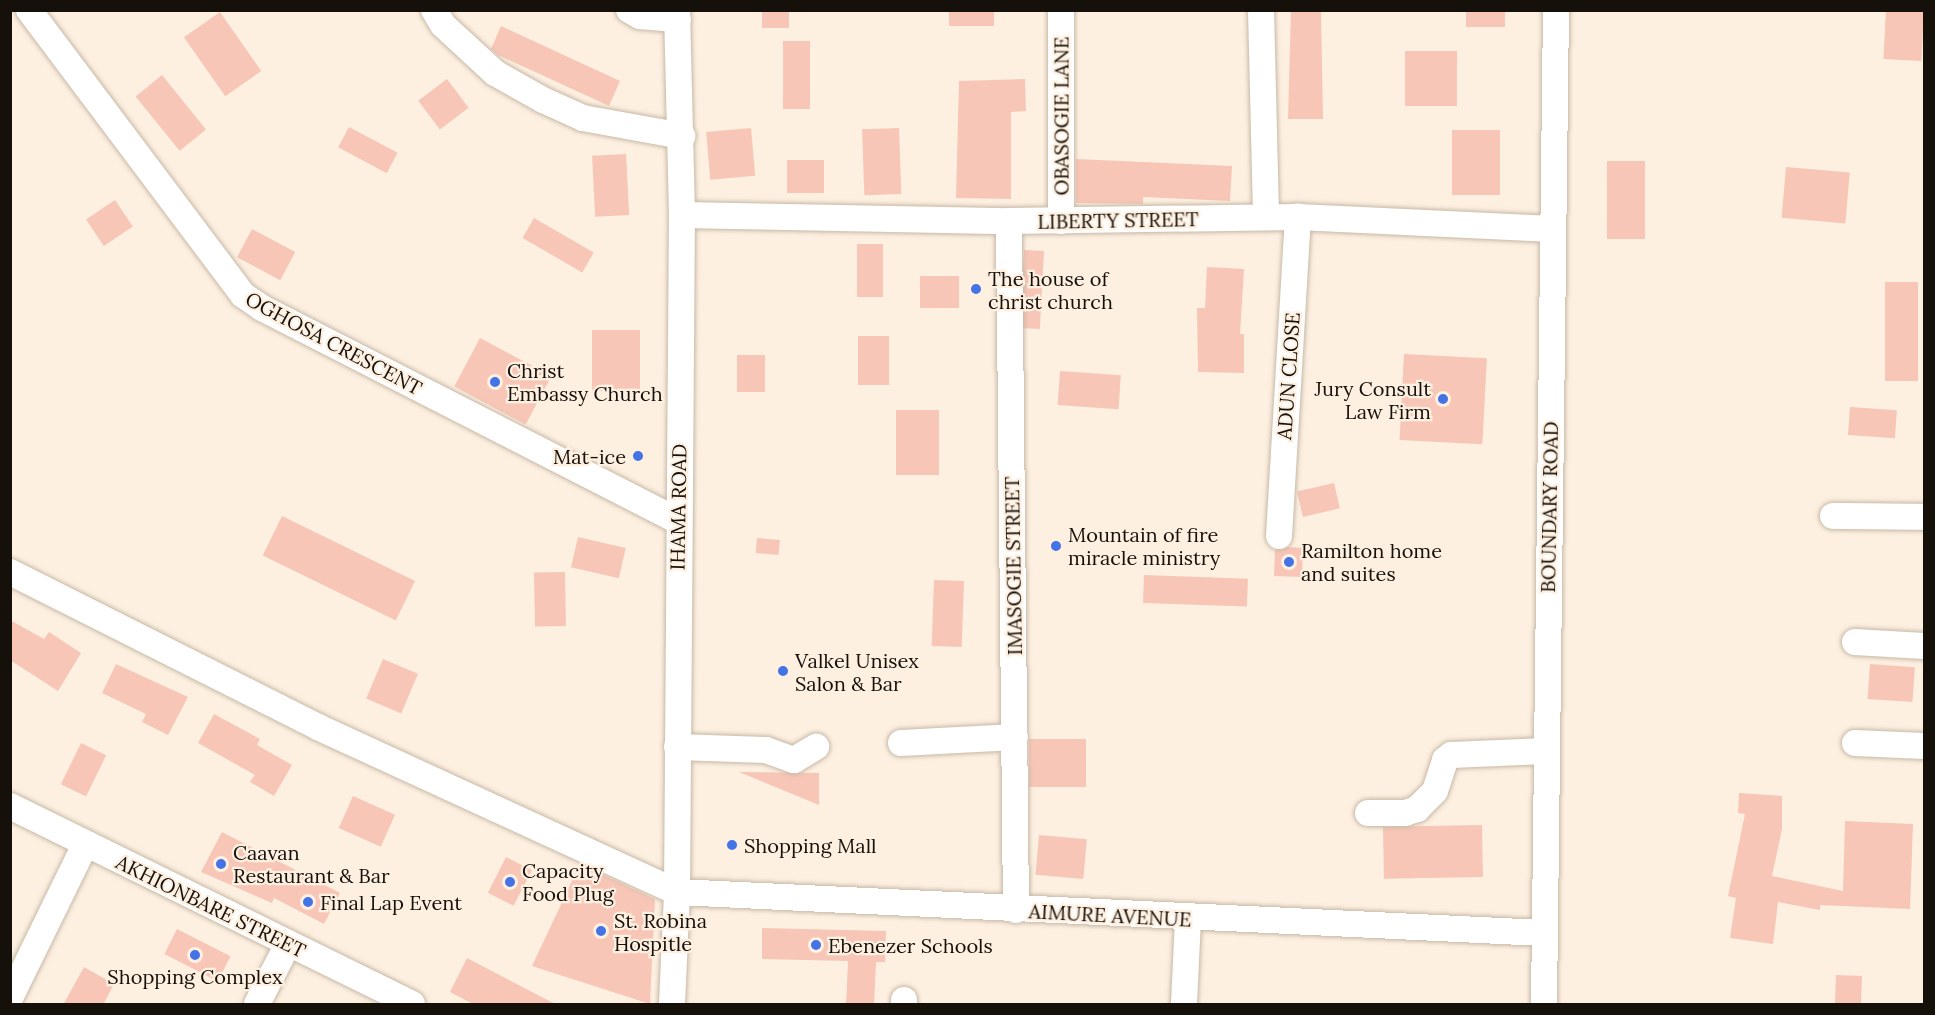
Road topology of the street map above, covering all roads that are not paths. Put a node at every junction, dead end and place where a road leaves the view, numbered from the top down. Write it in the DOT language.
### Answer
graph roads {
  1 [pos="27,10"];
  2 [pos="434,10"];
  3 [pos="629,10"];
  4 [pos="1061,10"];
  5 [pos="1261,10"];
  6 [pos="1556,10"];
  7 [pos="677,15"];
  8 [pos="10,22"];
  9 [pos="682,136"];
  10 [pos="682,215"];
  11 [pos="1298,217"];
  12 [pos="1266,218"];
  13 [pos="1009,221"];
  14 [pos="1060,221"];
  15 [pos="1553,229"];
  16 [pos="1833,516"];
  17 [pos="1924,517"];
  18 [pos="678,521"];
  19 [pos="1279,536"];
  20 [pos="10,572"];
  21 [pos="1855,642"];
  22 [pos="1924,646"];
  23 [pos="1015,737"];
  24 [pos="902,743"];
  25 [pos="1855,743"];
  26 [pos="1924,746"];
  27 [pos="677,747"];
  28 [pos="816,747"];
  29 [pos="1546,751"];
  30 [pos="10,806"];
  31 [pos="1368,813"];
  32 [pos="85,845"];
  33 [pos="677,892"];
  34 [pos="1016,910"];
  35 [pos="1188,918"];
  36 [pos="1543,933"];
  37 [pos="288,944"];
  38 [pos="10,998"];
  39 [pos="257,1005"];
  40 [pos="412,1005"];
  41 [pos="672,1005"];
  42 [pos="1184,1005"];
  43 [pos="1544,1005"];
  1 -- 8 [label="street"];
  1 -- 18 [label="street, OGHOSA CRESCENT"];
  2 -- 9 [label="street"];
  3 -- 7 [label="street"];
  4 -- 14 [label="street, OBASOGIE LANE"];
  5 -- 12 [label="street"];
  6 -- 15 [label="street, BOUNDARY ROAD"];
  7 -- 9 [label="street, IHAMA ROAD"];
  9 -- 10 [label="street, IHAMA ROAD"];
  10 -- 13 [label="street, LIBERTY STREET"];
  10 -- 18 [label="street, IHAMA ROAD"];
  11 -- 12 [label="street, LIBERTY STREET"];
  11 -- 15 [label="street, LIBERTY STREET"];
  11 -- 19 [label="street, ADUN CLOSE"];
  12 -- 14 [label="street, LIBERTY STREET"];
  13 -- 14 [label="street, LIBERTY STREET"];
  13 -- 23 [label="street, IMASOGIE STREET"];
  15 -- 29 [label="street, BOUNDARY ROAD"];
  16 -- 17 [label="street"];
  18 -- 27 [label="street, IHAMA ROAD"];
  20 -- 33 [label="street"];
  21 -- 22 [label="street"];
  23 -- 24 [label="street"];
  23 -- 34 [label="street, IMASOGIE STREET"];
  25 -- 26 [label="street"];
  27 -- 28 [label="street"];
  27 -- 33 [label="street, IHAMA ROAD"];
  29 -- 31 [label="street"];
  29 -- 36 [label="street, BOUNDARY ROAD"];
  30 -- 32 [label="street, AKHIONBARE STREET"];
  32 -- 37 [label="street, AKHIONBARE STREET"];
  32 -- 38 [label="street"];
  33 -- 34 [label="street, AIMURE AVENUE"];
  33 -- 41 [label="street, IHAMA ROAD"];
  34 -- 35 [label="street, AIMURE AVENUE"];
  35 -- 36 [label="street, AIMURE AVENUE"];
  35 -- 42 [label="street"];
  36 -- 43 [label="street, BOUNDARY ROAD"];
  37 -- 39 [label="street"];
  37 -- 40 [label="street, AKHIONBARE STREET"];
}
